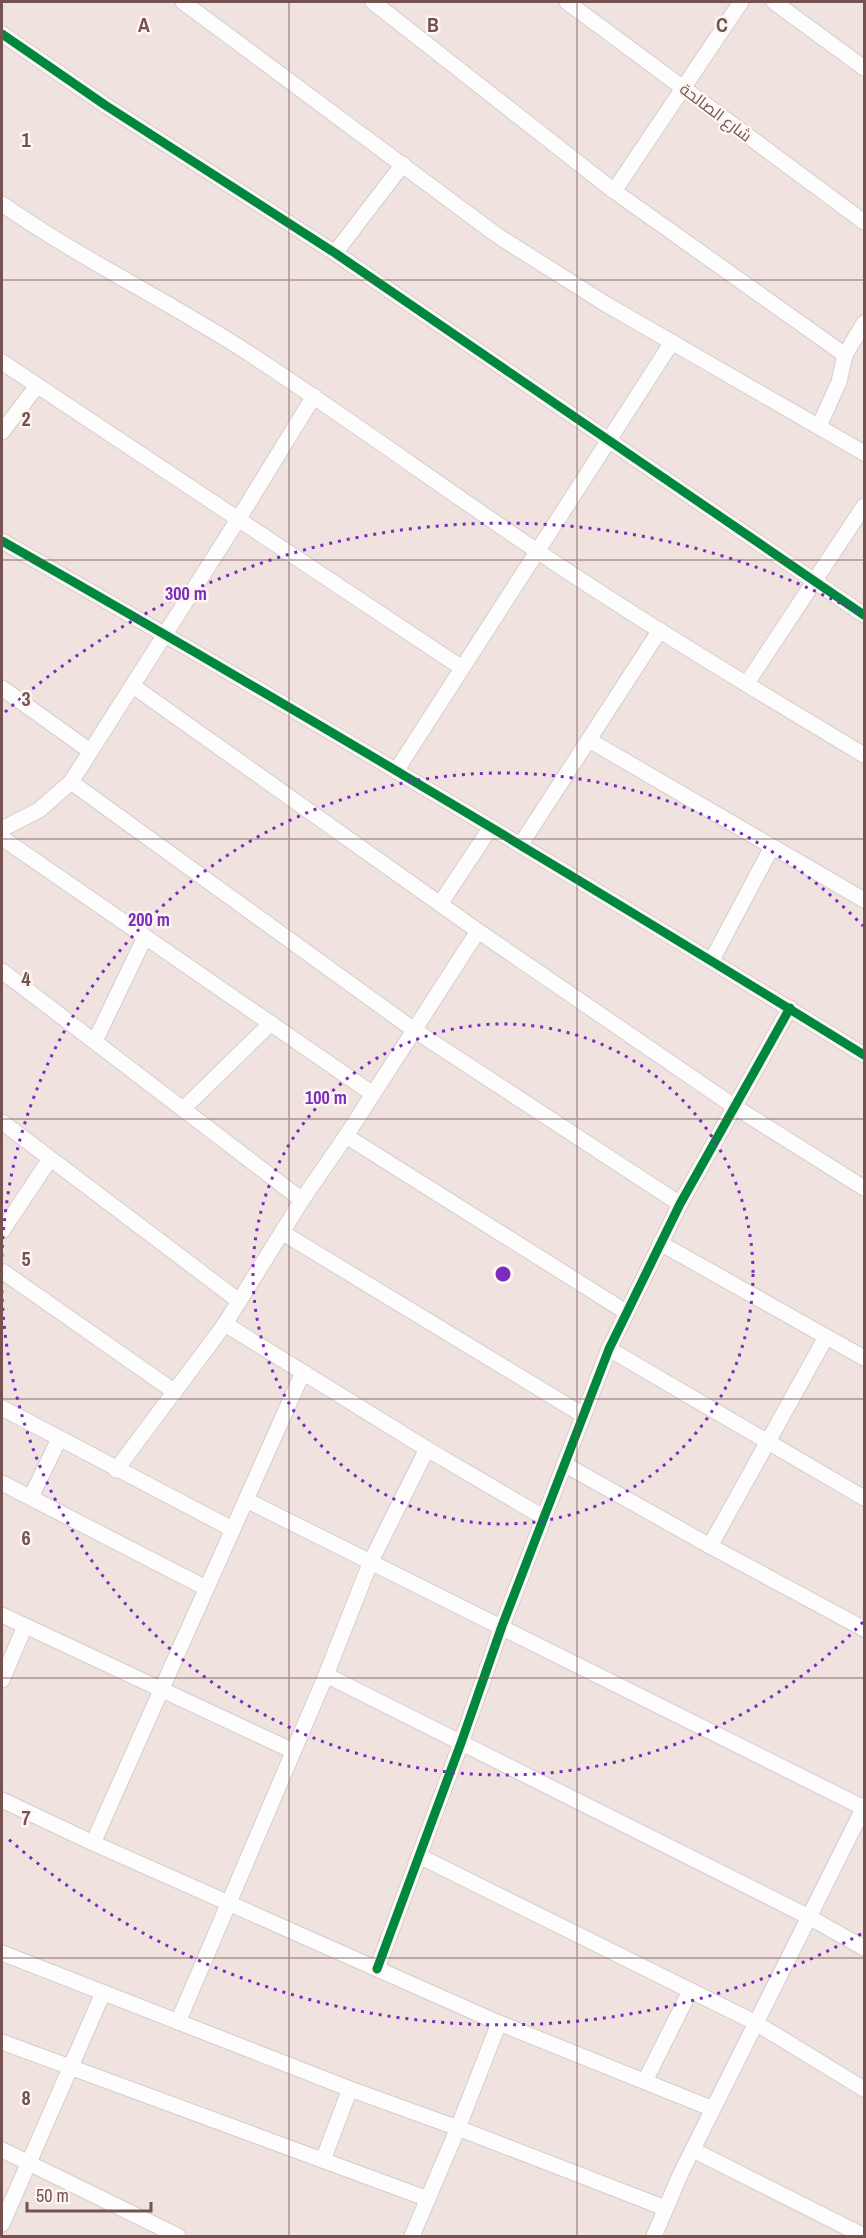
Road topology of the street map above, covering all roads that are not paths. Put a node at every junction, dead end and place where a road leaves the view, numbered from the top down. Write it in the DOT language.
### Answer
graph roads {
  1 [pos="183,2"];
  2 [pos="372,2"];
  3 [pos="567,2"];
  4 [pos="741,2"];
  5 [pos="774,2"];
  6 [pos="2,34"];
  7 [pos="864,68"];
  8 [pos="683,88"];
  9 [pos="404,164"];
  10 [pos="614,191"];
  11 [pos="2,204"];
  12 [pos="864,222"];
  13 [pos="335,253"];
  14 [pos="864,323"];
  15 [pos="672,342"];
  16 [pos="845,355"];
  17 [pos="2,362"];
  18 [pos="37,386"];
  19 [pos="314,396"];
  20 [pos="819,426"];
  21 [pos="2,432"];
  22 [pos="610,440"];
  23 [pos="864,453"];
  24 [pos="864,506"];
  25 [pos="239,518"];
  26 [pos="2,541"];
  27 [pos="538,551"];
  28 [pos="814,580"];
  29 [pos="864,615"];
  30 [pos="660,630"];
  31 [pos="166,635"];
  32 [pos="462,668"];
  33 [pos="747,683"];
  34 [pos="133,686"];
  35 [pos="2,688"];
  36 [pos="589,740"];
  37 [pos="90,751"];
  38 [pos="864,755"];
  39 [pos="396,771"];
  40 [pos="71,782"];
  41 [pos="491,827"];
  42 [pos="2,829"];
  43 [pos="2,838"];
  44 [pos="520,844"];
  45 [pos="772,847"];
  46 [pos="864,900"];
  47 [pos="440,904"];
  48 [pos="478,931"];
  49 [pos="145,937"];
  50 [pos="712,960"];
  51 [pos="2,971"];
  52 [pos="790,1008"];
  53 [pos="271,1023"];
  54 [pos="414,1030"];
  55 [pos="95,1041"];
  56 [pos="864,1055"];
  57 [pos="373,1094"];
  58 [pos="735,1107"];
  59 [pos="183,1109"];
  60 [pos="2,1122"];
  61 [pos="346,1136"];
  62 [pos="50,1160"];
  63 [pos="864,1188"];
  64 [pos="302,1200"];
  65 [pos="680,1204"];
  66 [pos="2,1231"];
  67 [pos="283,1233"];
  68 [pos="660,1243"];
  69 [pos="2,1271"];
  70 [pos="239,1301"];
  71 [pos="626,1312"];
  72 [pos="225,1324"];
  73 [pos="826,1337"];
  74 [pos="609,1349"];
  75 [pos="864,1358"];
  76 [pos="303,1372"];
  77 [pos="175,1392"];
  78 [pos="2,1408"];
  79 [pos="583,1415"];
  80 [pos="59,1439"];
  81 [pos="769,1442"];
  82 [pos="428,1449"];
  83 [pos="564,1464"];
  84 [pos="116,1470"];
  85 [pos="2,1482"];
  86 [pos="31,1497"];
  87 [pos="864,1498"];
  88 [pos="246,1500"];
  89 [pos="543,1517"];
  90 [pos="232,1530"];
  91 [pos="710,1546"];
  92 [pos="371,1561"];
  93 [pos="206,1588"];
  94 [pos="2,1615"];
  95 [pos="26,1626"];
  96 [pos="502,1626"];
  97 [pos="864,1629"];
  98 [pos="326,1675"];
  99 [pos="2,1680"];
  100 [pos="160,1689"];
  101 [pos="461,1743"];
  102 [pos="293,1751"];
  103 [pos="2,1800"];
  104 [pos="864,1807"];
  105 [pos="93,1843"];
  106 [pos="419,1856"];
  107 [pos="228,1903"];
  108 [pos="809,1917"];
  109 [pos="864,1948"];
  110 [pos="2,1953"];
  111 [pos="377,1969"];
  112 [pos="690,1991"];
  113 [pos="103,1993"];
  114 [pos="178,2022"];
  115 [pos="499,2023"];
  116 [pos="756,2023"];
  117 [pos="2,2043"];
  118 [pos="70,2066"];
  119 [pos="645,2081"];
  120 [pos="864,2089"];
  121 [pos="350,2090"];
  122 [pos="713,2109"];
  123 [pos="458,2128"];
  124 [pos="2,2150"];
  125 [pos="693,2150"];
  126 [pos="322,2160"];
  127 [pos="27,2164"];
  128 [pos="428,2199"];
  129 [pos="665,2208"];
  130 [pos="2,2224"];
  131 [pos="178,2236"];
  132 [pos="412,2236"];
  133 [pos="654,2236"];
  134 [pos="864,2236"];
  1 -- 9 [label="street"];
  2 -- 10 [label="street"];
  3 -- 8 [label="street, شارع الصالحة"];
  4 -- 8 [label="street"];
  5 -- 7 [label="street"];
  6 -- 13 [label="street"];
  8 -- 10 [label="street"];
  8 -- 12 [label="street, شارع الصالحة"];
  9 -- 13 [label="street"];
  9 -- 15 [label="street"];
  10 -- 16 [label="street"];
  11 -- 19 [label="street"];
  13 -- 22 [label="street"];
  14 -- 16 [label="street"];
  15 -- 20 [label="street"];
  15 -- 22 [label="street"];
  16 -- 20 [label="street"];
  17 -- 18 [label="street"];
  18 -- 21 [label="street"];
  18 -- 25 [label="street"];
  19 -- 25 [label="street"];
  19 -- 27 [label="street"];
  20 -- 23 [label="street"];
  22 -- 27 [label="street"];
  22 -- 28 [label="street"];
  24 -- 28 [label="street"];
  25 -- 31 [label="street"];
  25 -- 32 [label="street"];
  26 -- 31 [label="street"];
  27 -- 30 [label="street"];
  27 -- 32 [label="street"];
  28 -- 29 [label="street"];
  28 -- 33 [label="street"];
  30 -- 33 [label="street"];
  30 -- 36 [label="street"];
  31 -- 34 [label="street"];
  31 -- 39 [label="street"];
  32 -- 39 [label="street"];
  33 -- 38 [label="street"];
  34 -- 37 [label="street"];
  34 -- 47 [label="street"];
  35 -- 37 [label="street"];
  36 -- 44 [label="street"];
  36 -- 45 [label="street"];
  37 -- 40 [label="street"];
  39 -- 41 [label="street"];
  40 -- 42 [label="street"];
  40 -- 54 [label="street"];
  41 -- 44 [label="street"];
  41 -- 47 [label="street"];
  43 -- 49 [label="street"];
  44 -- 50 [label="street"];
  45 -- 46 [label="street"];
  45 -- 50 [label="street"];
  47 -- 48 [label="street"];
  48 -- 54 [label="street"];
  48 -- 58 [label="street"];
  49 -- 53 [label="street"];
  49 -- 55 [label="street"];
  50 -- 52 [label="street"];
  51 -- 55 [label="street"];
  52 -- 56 [label="street"];
  52 -- 58 [label="street"];
  53 -- 57 [label="street"];
  53 -- 59 [label="street"];
  54 -- 57 [label="street"];
  54 -- 65 [label="street"];
  55 -- 59 [label="street"];
  57 -- 61 [label="street"];
  58 -- 63 [label="street"];
  58 -- 65 [label="street"];
  59 -- 64 [label="street"];
  60 -- 62 [label="street"];
  61 -- 64 [label="street"];
  61 -- 71 [label="street"];
  62 -- 66 [label="street"];
  62 -- 70 [label="street"];
  64 -- 67 [label="street"];
  65 -- 68 [label="street"];
  67 -- 70 [label="street"];
  67 -- 79 [label="street"];
  68 -- 71 [label="street"];
  68 -- 73 [label="street"];
  69 -- 77 [label="street"];
  70 -- 72 [label="street"];
  71 -- 74 [label="street"];
  72 -- 76 [label="street"];
  72 -- 77 [label="street"];
  73 -- 75 [label="street"];
  73 -- 81 [label="street"];
  74 -- 79 [label="street"];
  74 -- 81 [label="street"];
  76 -- 82 [label="street"];
  76 -- 88 [label="street"];
  77 -- 84 [label="street"];
  78 -- 80 [label="street"];
  79 -- 83 [label="street"];
  80 -- 84 [label="street"];
  80 -- 86 [label="street"];
  81 -- 87 [label="street"];
  81 -- 91 [label="street"];
  82 -- 89 [label="street"];
  82 -- 92 [label="street"];
  83 -- 89 [label="street"];
  83 -- 91 [label="street"];
  84 -- 90 [label="street"];
  85 -- 86 [label="street"];
  86 -- 93 [label="street"];
  88 -- 90 [label="street"];
  88 -- 92 [label="street"];
  89 -- 96 [label="street"];
  90 -- 93 [label="street"];
  91 -- 97 [label="street"];
  92 -- 96 [label="street"];
  92 -- 98 [label="street"];
  93 -- 100 [label="street"];
  94 -- 95 [label="street"];
  95 -- 99 [label="street"];
  95 -- 100 [label="street"];
  96 -- 101 [label="street"];
  96 -- 104 [label="street"];
  98 -- 101 [label="street"];
  98 -- 102 [label="street"];
  100 -- 102 [label="street"];
  100 -- 105 [label="street"];
  101 -- 106 [label="street"];
  101 -- 108 [label="street"];
  102 -- 107 [label="street"];
  103 -- 105 [label="street"];
  104 -- 108 [label="street"];
  105 -- 107 [label="street"];
  106 -- 111 [label="street"];
  106 -- 112 [label="street"];
  107 -- 111 [label="street"];
  107 -- 114 [label="street"];
  108 -- 109 [label="street"];
  108 -- 116 [label="street"];
  110 -- 113 [label="street"];
  111 -- 115 [label="street"];
  112 -- 116 [label="street"];
  112 -- 119 [label="street"];
  113 -- 114 [label="street"];
  113 -- 118 [label="street"];
  114 -- 121 [label="street"];
  115 -- 119 [label="street"];
  115 -- 123 [label="street"];
  116 -- 120 [label="street"];
  116 -- 122 [label="street"];
  117 -- 118 [label="street"];
  118 -- 126 [label="street"];
  118 -- 127 [label="street"];
  119 -- 122 [label="street"];
  121 -- 123 [label="street"];
  121 -- 126 [label="street"];
  122 -- 125 [label="street"];
  123 -- 128 [label="street"];
  123 -- 129 [label="street"];
  124 -- 127 [label="street"];
  125 -- 129 [label="street"];
  125 -- 134 [label="street"];
  126 -- 128 [label="street"];
  127 -- 130 [label="street"];
  127 -- 131 [label="street"];
  128 -- 132 [label="street"];
  129 -- 133 [label="street"];
}
